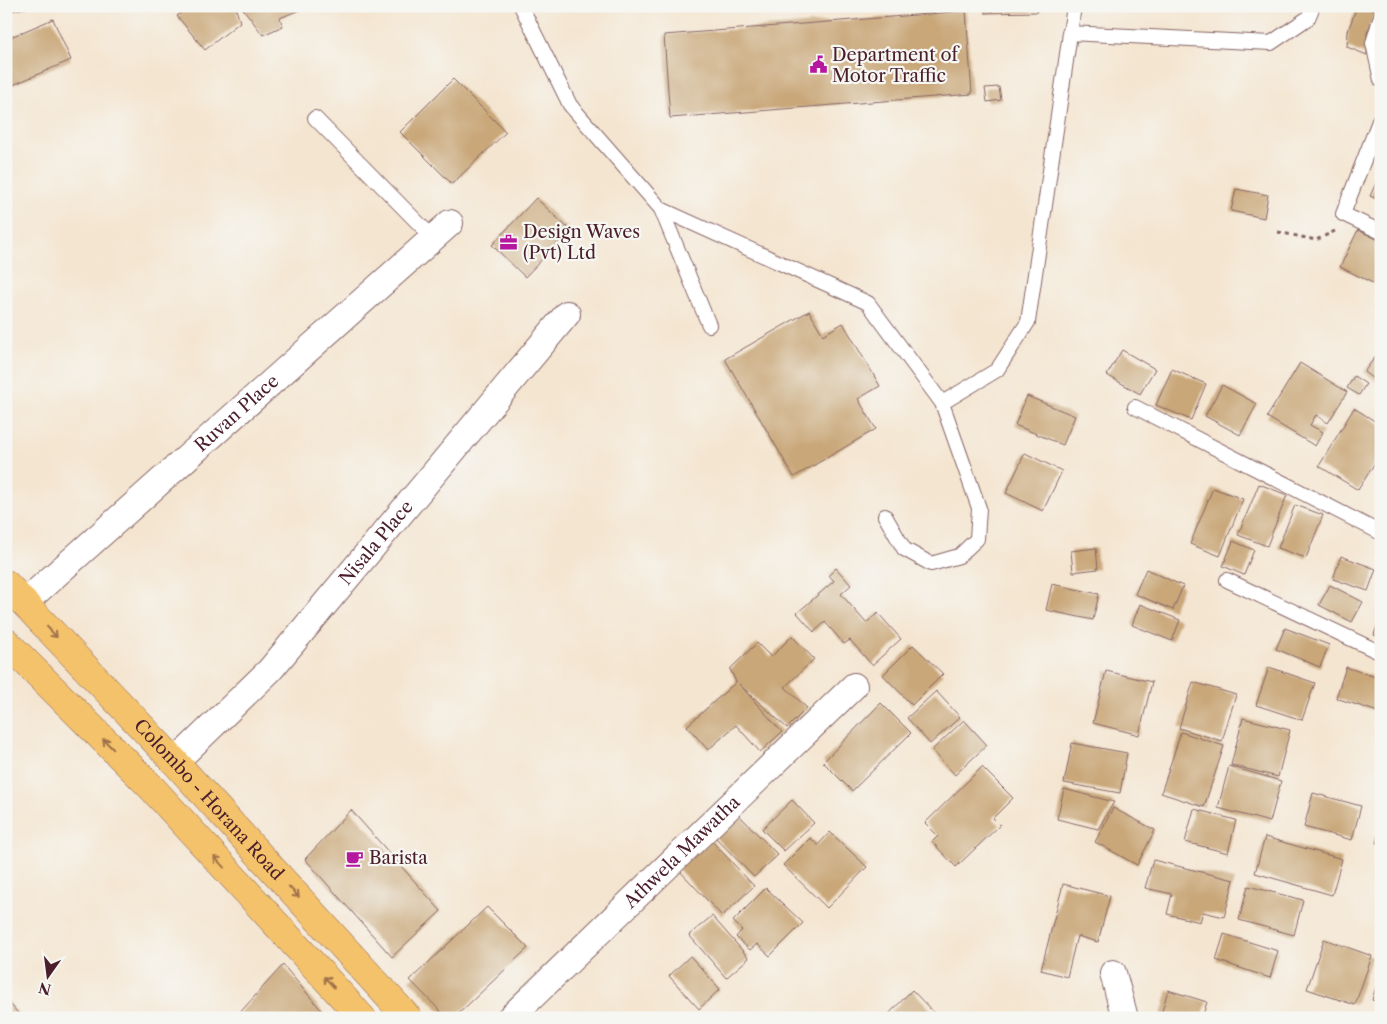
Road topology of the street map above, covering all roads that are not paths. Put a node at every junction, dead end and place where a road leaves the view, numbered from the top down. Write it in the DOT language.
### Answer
graph roads {
  1 [pos="521,6"];
  2 [pos="1074,6"];
  3 [pos="1313,6"];
  4 [pos="1381,16"];
  5 [pos="1069,34"];
  6 [pos="1381,80"];
  7 [pos="1381,116"];
  8 [pos="315,118"];
  9 [pos="662,209"];
  10 [pos="442,230"];
  11 [pos="1381,232"];
  12 [pos="567,314"];
  13 [pos="709,325"];
  14 [pos="942,404"];
  15 [pos="1135,407"];
  16 [pos="885,516"];
  17 [pos="1381,533"];
  18 [pos="1226,580"];
  19 [pos="15,593"];
  20 [pos="6,642"];
  21 [pos="1381,652"];
  22 [pos="854,686"];
  23 [pos="175,762"];
  24 [pos="1113,973"];
  25 [pos="362,1018"];
  26 [pos="408,1018"];
  27 [pos="510,1018"];
  28 [pos="1126,1018"];
  1 -- 9 [label="lane"];
  2 -- 5 [label="lane"];
  3 -- 5 [label="lane"];
  4 -- 6 [label="lane"];
  5 -- 14 [label="lane"];
  7 -- 11 [label="lane"];
  8 -- 10 [label="lane"];
  9 -- 13 [label="lane"];
  9 -- 14 [label="lane"];
  10 -- 19 [label="street, Ruvan Place"];
  12 -- 23 [label="street, Nisala Place"];
  14 -- 16 [label="lane"];
  15 -- 17 [label="lane"];
  18 -- 21 [label="lane"];
  19 -- 23 [label="main road, Colombo - Horana Road, one-way"];
  25 -- 20 [label="main road, Colombo - Horana Road, one-way"];
  22 -- 27 [label="street, Athwela Mawatha"];
  23 -- 26 [label="main road, Colombo - Horana Road, one-way"];
  24 -- 28 [label="street"];
}
